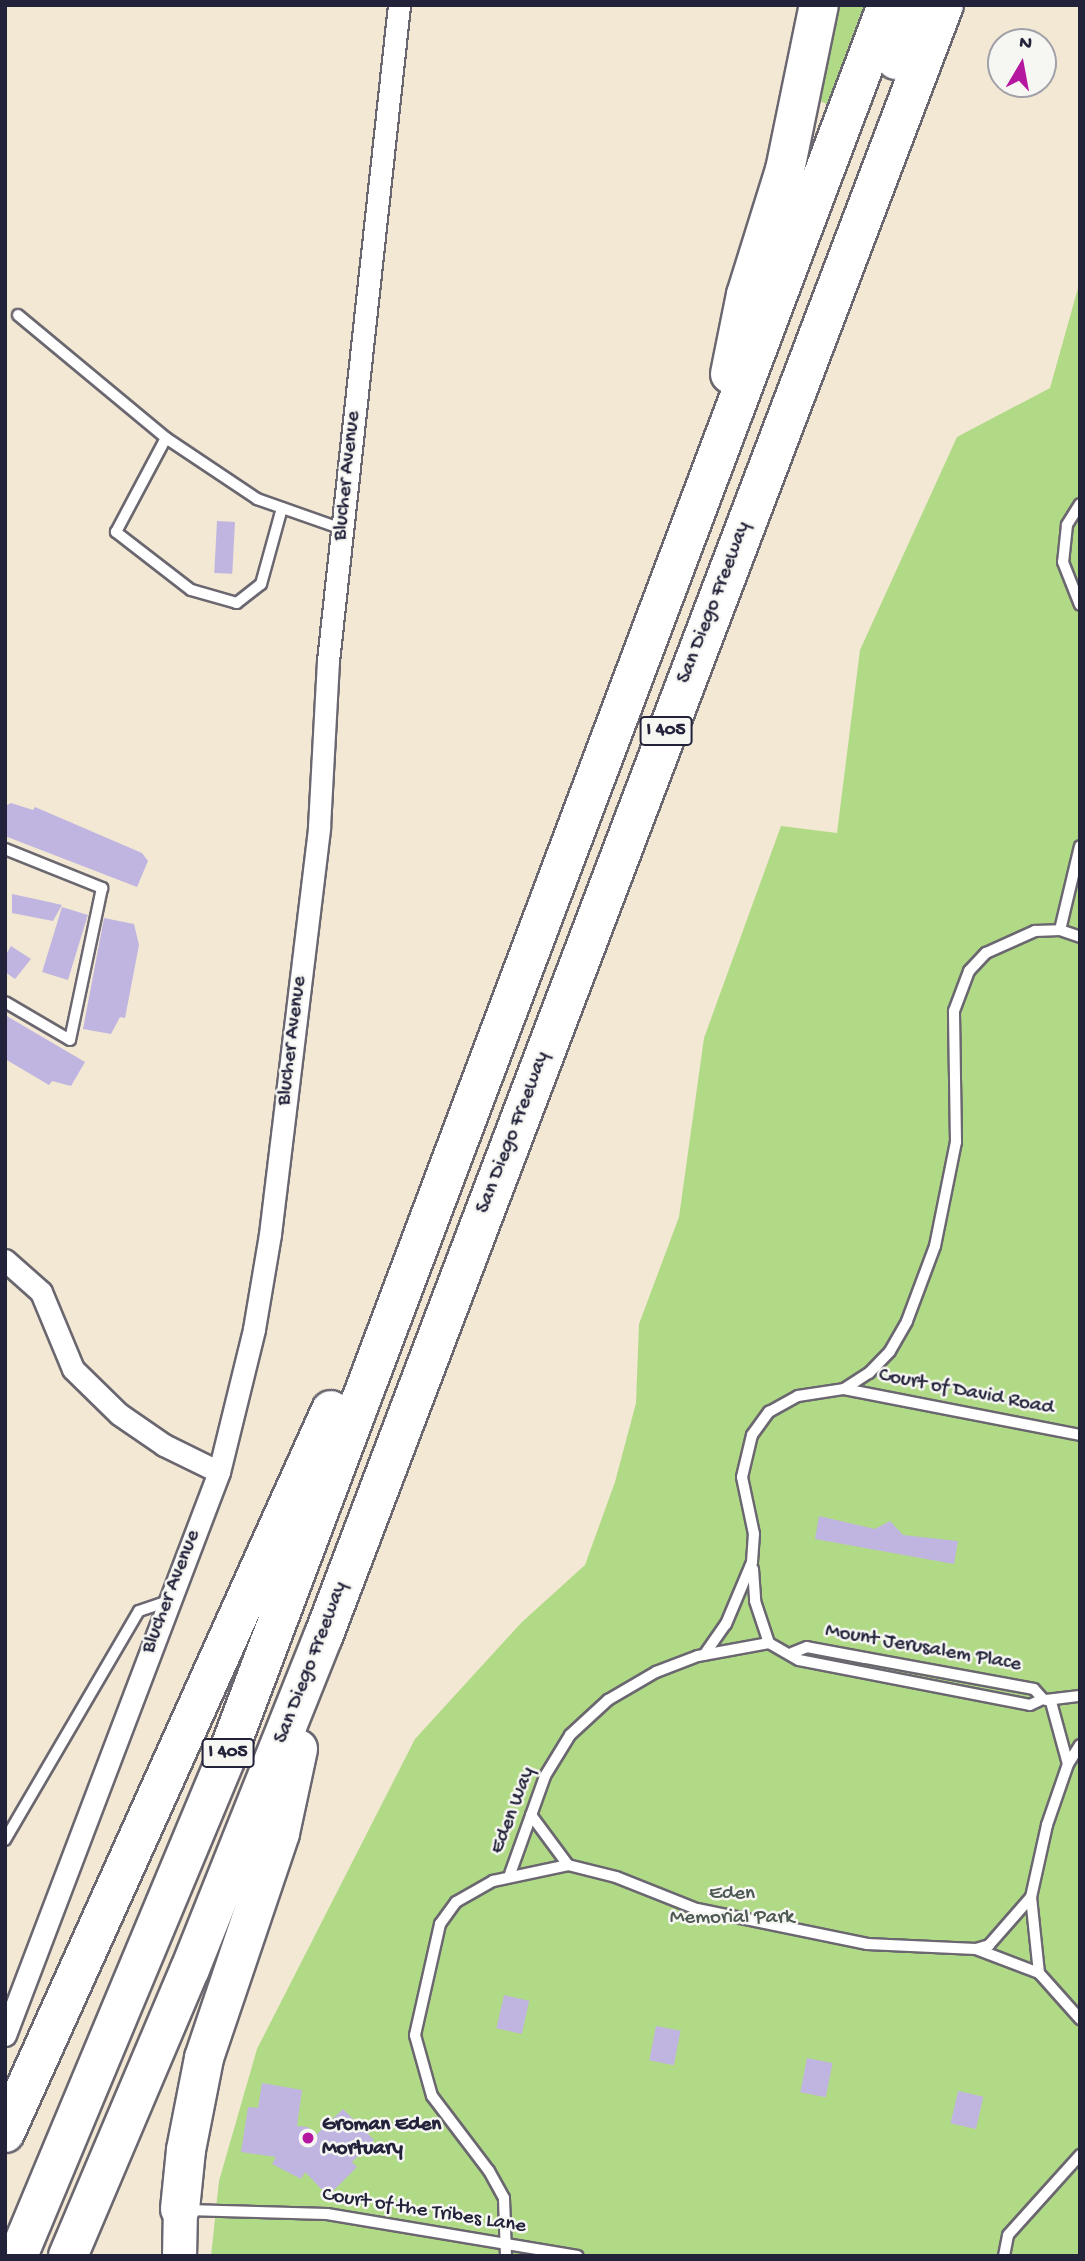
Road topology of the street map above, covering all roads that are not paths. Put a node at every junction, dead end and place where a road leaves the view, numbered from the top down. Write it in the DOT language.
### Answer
graph roads {
  1 [pos="398,5"];
  2 [pos="819,5"];
  3 [pos="887,5"];
  4 [pos="915,5"];
  5 [pos="944,5"];
  6 [pos="19,315"];
  7 [pos="166,438"];
  8 [pos="705,496"];
  9 [pos="1080,504"];
  10 [pos="282,508"];
  11 [pos="342,529"];
  12 [pos="1080,605"];
  13 [pos="1080,846"];
  14 [pos="5,849"];
  15 [pos="1060,930"];
  16 [pos="1080,937"];
  17 [pos="5,1002"];
  18 [pos="5,1260"];
  19 [pos="398,1298"];
  20 [pos="844,1389"];
  21 [pos="1080,1435"];
  22 [pos="219,1472"];
  23 [pos="752,1562"];
  24 [pos="168,1601"];
  25 [pos="323,1637"];
  26 [pos="769,1643"];
  27 [pos="792,1653"];
  28 [pos="704,1655"];
  29 [pos="1080,1696"];
  30 [pos="1047,1700"];
  31 [pos="1080,1745"];
  32 [pos="1068,1764"];
  33 [pos="531,1815"];
  34 [pos="5,1840"];
  35 [pos="568,1865"];
  36 [pos="510,1874"];
  37 [pos="1031,1897"];
  38 [pos="976,1949"];
  39 [pos="1039,1973"];
  40 [pos="1080,2019"];
  41 [pos="5,2035"];
  42 [pos="5,2133"];
  43 [pos="1080,2155"];
  44 [pos="180,2209"];
  45 [pos="507,2251"];
  46 [pos="18,2256"];
  47 [pos="48,2256"];
  48 [pos="68,2256"];
  49 [pos="179,2256"];
  50 [pos="577,2256"];
  51 [pos="1004,2256"];
  1 -- 11 [label="street, Blucher Avenue"];
  2 -- 8 [label="highway"];
  3 -- 8 [label="highway"];
  4 -- 47 [label="highway"];
  5 -- 25 [label="highway, San Diego Freeway / I 405"];
  6 -- 7 [label="lane"];
  7 -- 10 [label="lane"];
  7 -- 10 [label="lane"];
  8 -- 19 [label="highway, I 405"];
  9 -- 12 [label="lane"];
  10 -- 11 [label="lane"];
  11 -- 22 [label="street, Blucher Avenue"];
  13 -- 15 [label="lane"];
  14 -- 17 [label="lane"];
  15 -- 16 [label="lane"];
  15 -- 20 [label="lane"];
  18 -- 22 [label="street"];
  19 -- 42 [label="highway"];
  19 -- 46 [label="highway, I 405"];
  20 -- 21 [label="lane, Court of David Road"];
  20 -- 23 [label="lane"];
  22 -- 24 [label="street, Blucher Avenue"];
  23 -- 26 [label="lane"];
  23 -- 28 [label="lane"];
  24 -- 34 [label="lane"];
  24 -- 41 [label="street, Blucher Avenue"];
  25 -- 44 [label="highway"];
  25 -- 48 [label="highway, San Diego Freeway / I 405"];
  26 -- 27 [label="lane, Mount Jerusalem Place"];
  26 -- 28 [label="lane"];
  27 -- 30 [label="lane, Mount Jerusalem Place"];
  27 -- 30 [label="lane, Mount Jerusalem Place"];
  28 -- 33 [label="lane, Eden Way"];
  29 -- 30 [label="lane, Mount Jerusalem Place"];
  30 -- 32 [label="lane"];
  31 -- 32 [label="lane"];
  32 -- 37 [label="lane"];
  33 -- 35 [label="lane"];
  33 -- 36 [label="lane, Eden Way"];
  35 -- 36 [label="lane"];
  35 -- 38 [label="lane"];
  36 -- 45 [label="lane, Eden Way"];
  37 -- 38 [label="lane"];
  37 -- 39 [label="lane"];
  38 -- 39 [label="lane"];
  39 -- 40 [label="lane"];
  43 -- 51 [label="lane"];
  44 -- 45 [label="lane, Court of the Tribes Lane"];
  44 -- 49 [label="main road"];
  45 -- 50 [label="lane, Court of the Tribes Lane"];
}
